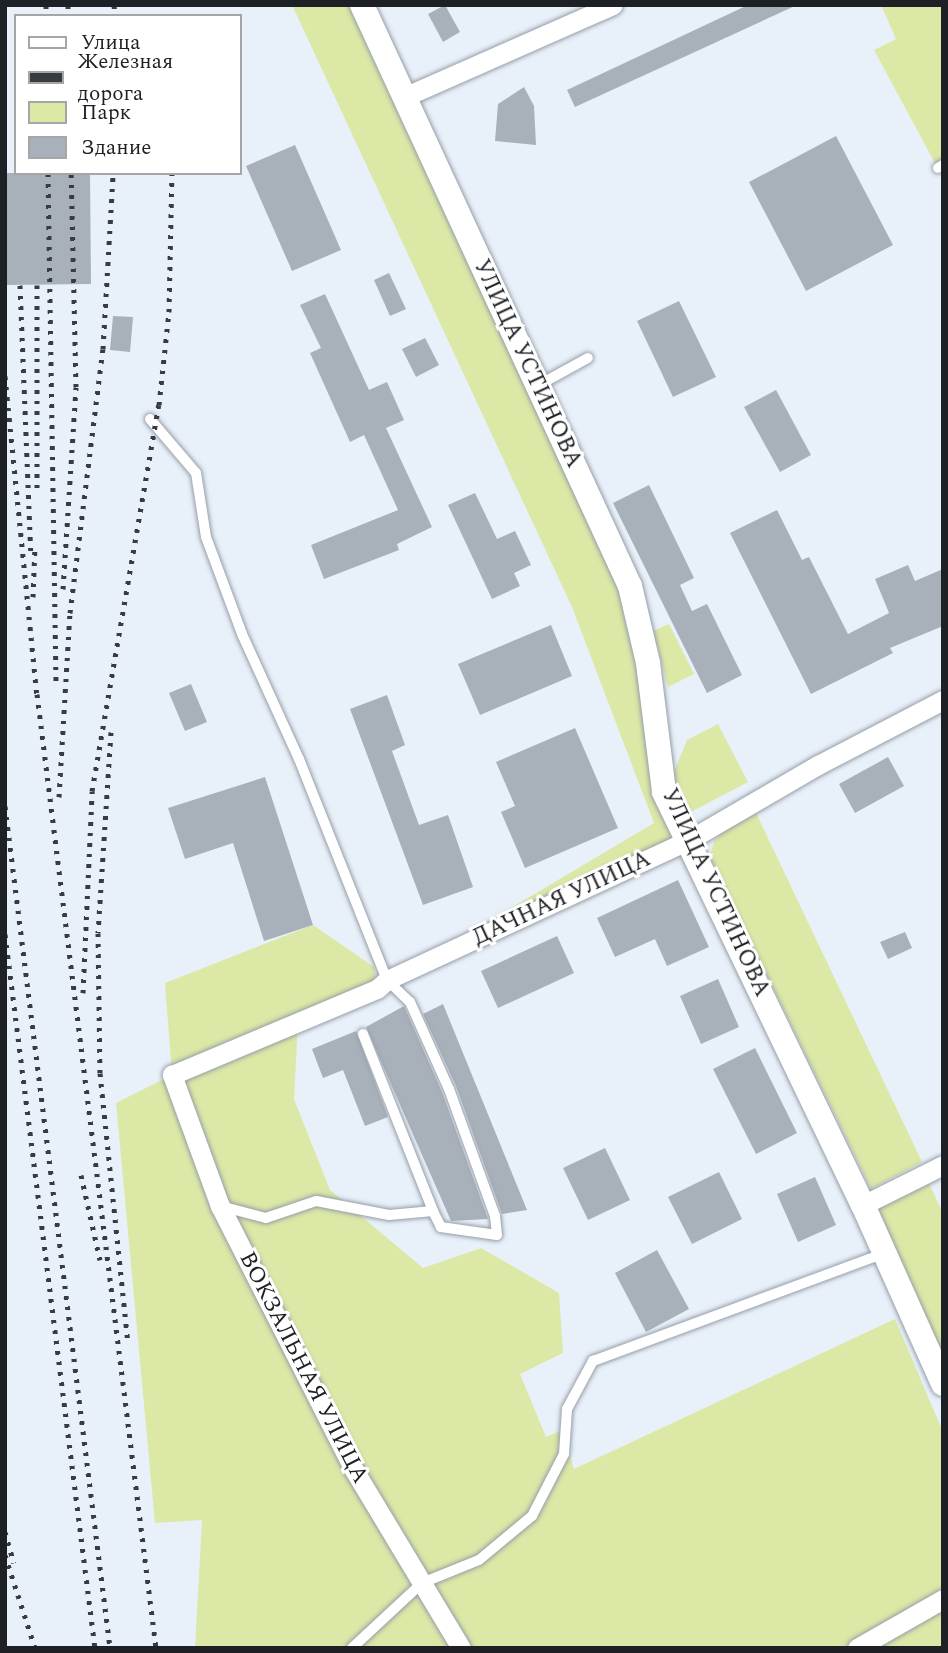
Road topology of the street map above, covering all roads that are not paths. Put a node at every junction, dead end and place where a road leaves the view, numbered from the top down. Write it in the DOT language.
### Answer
graph roads {
  1 [pos="362,5"];
  2 [pos="613,5"];
  3 [pos="404,97"];
  4 [pos="588,358"];
  5 [pos="537,386"];
  6 [pos="150,419"];
  7 [pos="943,701"];
  8 [pos="689,840"];
  9 [pos="387,980"];
  10 [pos="363,1034"];
  11 [pos="172,1075"];
  12 [pos="943,1165"];
  13 [pos="863,1205"];
  14 [pos="220,1206"];
  15 [pos="433,1210"];
  16 [pos="884,1253"];
  17 [pos="943,1384"];
  18 [pos="422,1583"];
  19 [pos="943,1599"];
  20 [pos="352,1648"];
  21 [pos="461,1648"];
  22 [pos="857,1648"];
  1 -- 3 [label="street, УЛИЦА УСТИНОВА"];
  2 -- 3 [label="street"];
  3 -- 5 [label="street, УЛИЦА УСТИНОВА"];
  4 -- 5 [label="lane"];
  5 -- 8 [label="street, УЛИЦА УСТИНОВА"];
  6 -- 9 [label="lane"];
  7 -- 8 [label="street, ДАЧНАЯ УЛИЦА"];
  8 -- 9 [label="street, ДАЧНАЯ УЛИЦА"];
  8 -- 13 [label="street, УЛИЦА УСТИНОВА"];
  9 -- 11 [label="street, ДАЧНАЯ УЛИЦА"];
  9 -- 15 [label="lane"];
  10 -- 15 [label="lane"];
  11 -- 14 [label="street, ВОКЗАЛЬНАЯ УЛИЦА"];
  12 -- 13 [label="street"];
  13 -- 16 [label="street, УЛИЦА УСТИНОВА"];
  14 -- 15 [label="lane"];
  14 -- 18 [label="street, ВОКЗАЛЬНАЯ УЛИЦА"];
  16 -- 17 [label="street, УЛИЦА УСТИНОВА"];
  16 -- 18 [label="lane"];
  18 -- 20 [label="lane"];
  18 -- 21 [label="street, ВОКЗАЛЬНАЯ УЛИЦА"];
  19 -- 22 [label="street"];
}
